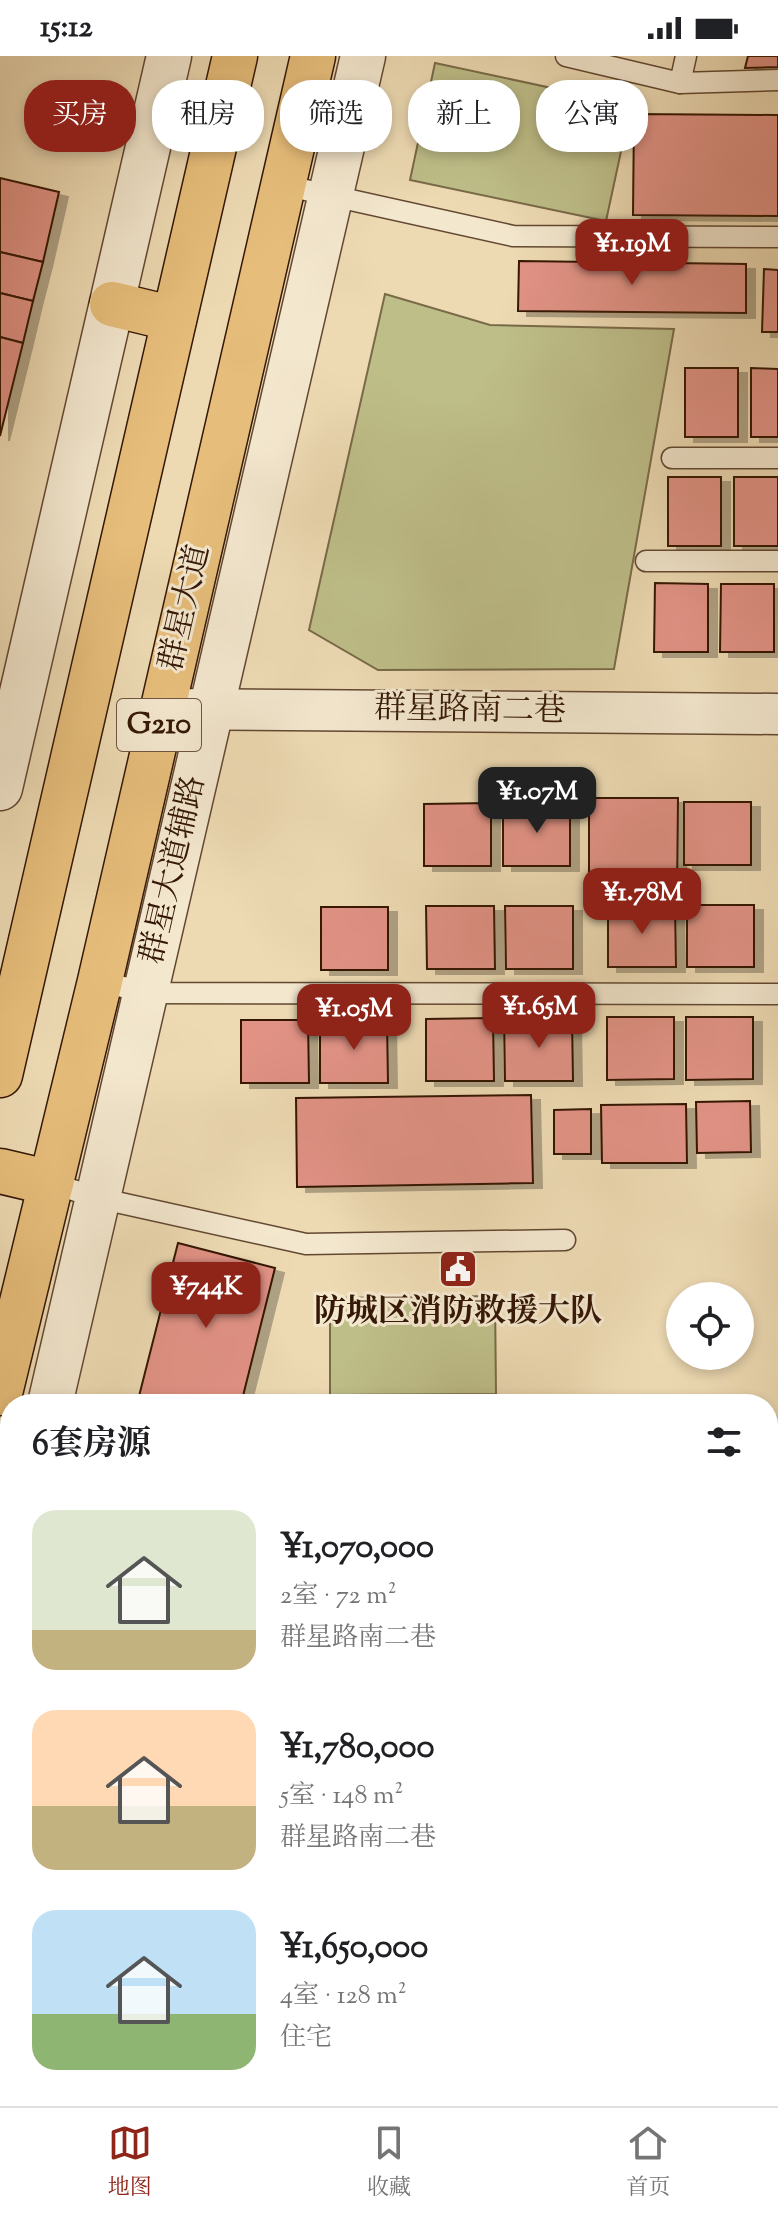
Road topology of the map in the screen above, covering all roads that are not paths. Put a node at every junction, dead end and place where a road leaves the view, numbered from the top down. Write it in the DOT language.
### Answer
graph roads {
  1 [pos="169,56"];
  2 [pos="235,56"];
  3 [pos="313,56"];
  4 [pos="363,56"];
  5 [pos="566,56"];
  6 [pos="686,56"];
  7 [pos="778,80"];
  8 [pos="680,83"];
  9 [pos="283,185"];
  10 [pos="330,196"];
  11 [pos="778,237"];
  12 [pos="112,304"];
  13 [pos="174,319"];
  14 [pos="672,458"];
  15 [pos="778,458"];
  16 [pos="646,561"];
  17 [pos="778,561"];
  18 [pos="163,709"];
  19 [pos="211,709"];
  20 [pos="778,714"];
  21 [pos="6,733"];
  22 [pos="0,788"];
  23 [pos="18,915"];
  24 [pos="100,981"];
  25 [pos="146,993"];
  26 [pos="778,994"];
  27 [pos="0,1075"];
  28 [pos="0,1171"];
  29 [pos="51,1183"];
  30 [pos="98,1198"];
  31 [pos="565,1240"];
  32 [pos="0,1393"];
  33 [pos="52,1394"];
  1 -- 12 [label="street"];
  2 -- 13 [label="highway, G210"];
  3 -- 9 [label="highway, 群星大道 / G210"];
  4 -- 10 [label="street, 群星大道辅路"];
  5 -- 8 [label="lane"];
  6 -- 8 [label="lane"];
  7 -- 8 [label="lane"];
  9 -- 10 [label="lane"];
  9 -- 18 [label="highway, 群星大道 / G210"];
  10 -- 11 [label="lane"];
  10 -- 19 [label="street, 群星大道辅路"];
  12 -- 13 [label="highway"];
  12 -- 21 [label="street"];
  13 -- 23 [label="highway, G210"];
  14 -- 15 [label="lane"];
  16 -- 17 [label="lane"];
  18 -- 19 [label="street, 群星路南二巷"];
  18 -- 24 [label="highway, 群星大道 / G210"];
  19 -- 20 [label="street, 群星路南二巷"];
  19 -- 25 [label="street, 群星大道辅路"];
  21 -- 22 [label="street"];
  23 -- 27 [label="highway, G210"];
  24 -- 25 [label="lane"];
  24 -- 29 [label="highway, 群星大道 / G210"];
  25 -- 26 [label="lane"];
  25 -- 30 [label="street, 群星大道辅路"];
  28 -- 29 [label="highway"];
  29 -- 30 [label="lane"];
  29 -- 32 [label="highway, 群星大道 / G210"];
  30 -- 31 [label="lane"];
  30 -- 33 [label="street, 群星大道辅路"];
}
